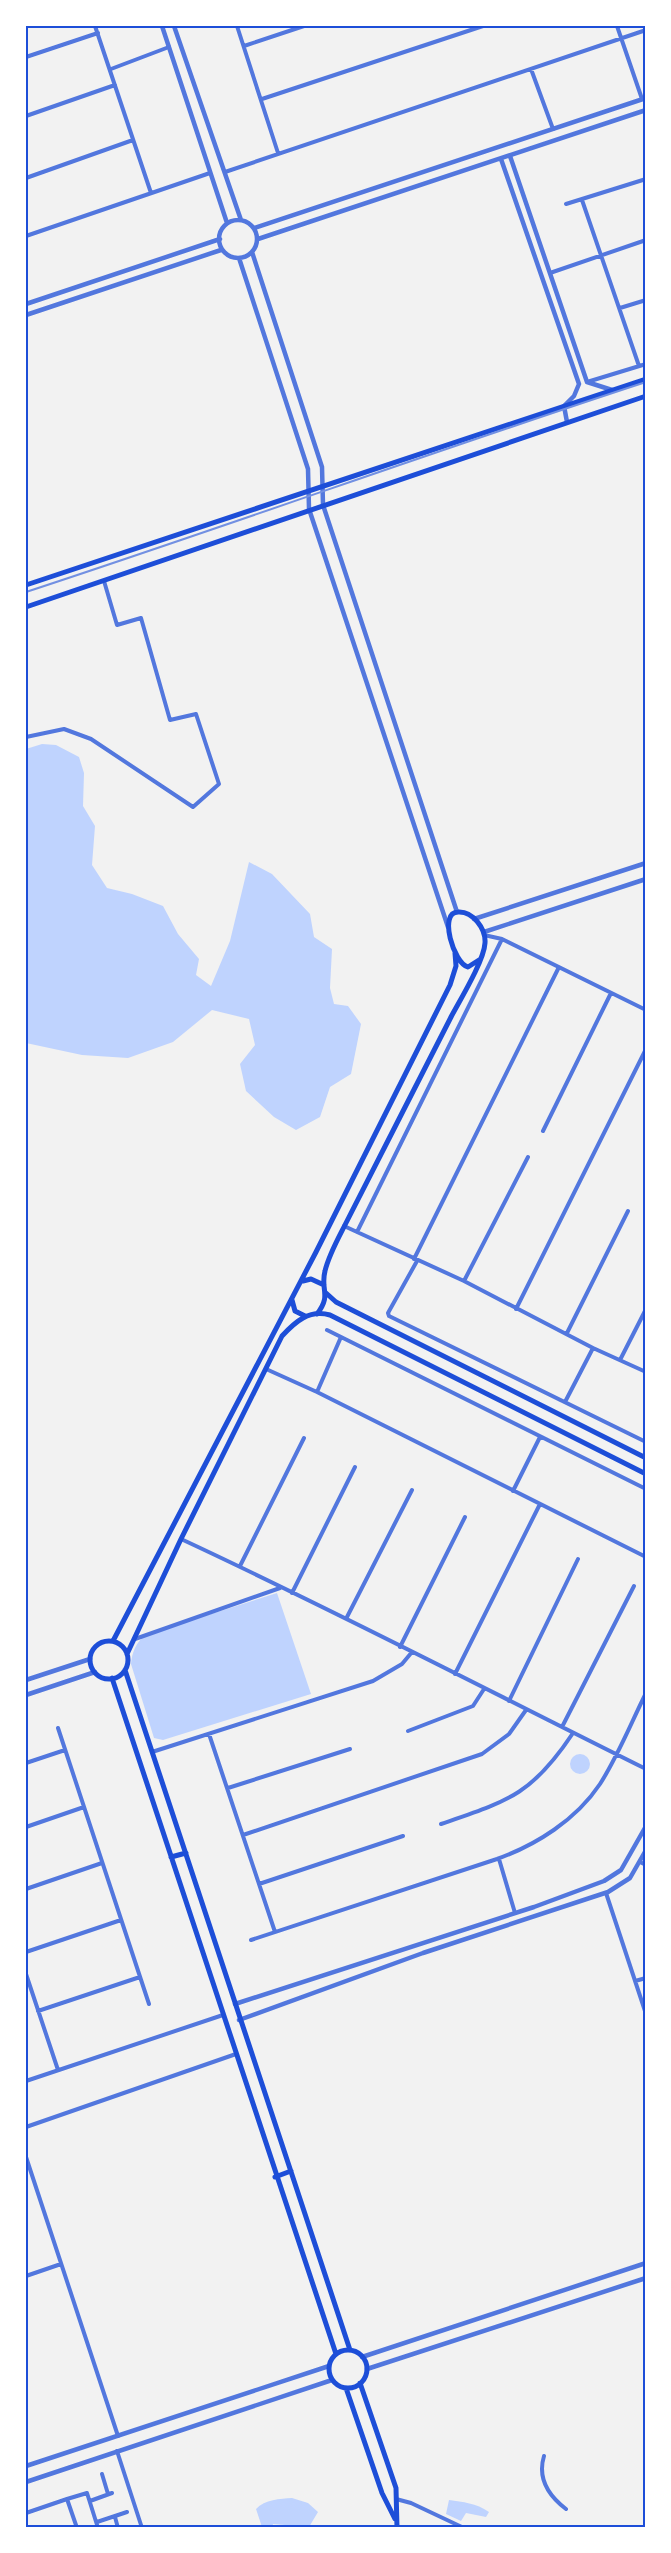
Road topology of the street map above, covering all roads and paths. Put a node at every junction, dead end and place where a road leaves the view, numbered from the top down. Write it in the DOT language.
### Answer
graph roads {
  1 [pos="95,26"];
  2 [pos="162,26"];
  3 [pos="174,26"];
  4 [pos="237,26"];
  5 [pos="304,26"];
  6 [pos="483,26"];
  7 [pos="617,26"];
  8 [pos="645,30"];
  9 [pos="98,33"];
  10 [pos="621,39"];
  11 [pos="244,46"];
  12 [pos="169,47"];
  13 [pos="26,57"];
  14 [pos="111,69"];
  15 [pos="531,69"];
  16 [pos="115,85"];
  17 [pos="262,99"];
  18 [pos="644,99"];
  19 [pos="645,111"];
  20 [pos="26,116"];
  21 [pos="553,129"];
  22 [pos="133,140"];
  23 [pos="278,153"];
  24 [pos="510,156"];
  25 [pos="501,159"];
  26 [pos="225,171"];
  27 [pos="210,173"];
  28 [pos="26,177"];
  29 [pos="645,179"];
  30 [pos="151,193"];
  31 [pos="582,200"];
  32 [pos="566,204"];
  33 [pos="241,220"];
  34 [pos="227,223"];
  35 [pos="254,228"];
  36 [pos="536,230"];
  37 [pos="527,233"];
  38 [pos="26,236"];
  39 [pos="220,239"];
  40 [pos="258,239"];
  41 [pos="645,240"];
  42 [pos="222,250"];
  43 [pos="252,252"];
  44 [pos="602,255"];
  45 [pos="239,258"];
  46 [pos="550,273"];
  47 [pos="645,300"];
  48 [pos="26,304"];
  49 [pos="620,308"];
  50 [pos="26,315"];
  51 [pos="645,364"];
  52 [pos="639,366"];
  53 [pos="645,379"];
  54 [pos="587,382"];
  55 [pos="612,390"];
  56 [pos="645,396"];
  57 [pos="564,406"];
  58 [pos="567,422"];
  59 [pos="322,487"];
  60 [pos="308,492"];
  61 [pos="322,505"];
  62 [pos="309,509"];
  63 [pos="104,581"];
  64 [pos="26,585"];
  65 [pos="26,607"];
  66 [pos="26,737"];
  67 [pos="645,863"];
  68 [pos="645,879"];
  69 [pos="457,912"];
  70 [pos="474,919"];
  71 [pos="448,927"];
  72 [pos="484,933"];
  73 [pos="502,939"];
  74 [pos="455,953"];
  75 [pos="479,960"];
  76 [pos="559,968"];
  77 [pos="611,993"];
  78 [pos="645,1010"];
  79 [pos="645,1050"];
  80 [pos="543,1131"];
  81 [pos="528,1157"];
  82 [pos="628,1210"];
  83 [pos="344,1227"];
  84 [pos="357,1232"];
  85 [pos="415,1260"];
  86 [pos="464,1281"];
  87 [pos="301,1282"];
  88 [pos="325,1289"];
  89 [pos="292,1299"];
  90 [pos="516,1309"];
  91 [pos="645,1309"];
  92 [pos="317,1314"];
  93 [pos="307,1316"];
  94 [pos="327,1330"];
  95 [pos="567,1333"];
  96 [pos="341,1337"];
  97 [pos="593,1348"];
  98 [pos="620,1360"];
  99 [pos="265,1369"];
  100 [pos="645,1372"];
  101 [pos="317,1392"];
  102 [pos="565,1402"];
  103 [pos="540,1437"];
  104 [pos="304,1438"];
  105 [pos="645,1442"];
  106 [pos="645,1458"];
  107 [pos="355,1467"];
  108 [pos="645,1474"];
  109 [pos="192,1489"];
  110 [pos="645,1489"];
  111 [pos="412,1490"];
  112 [pos="513,1491"];
  113 [pos="203,1495"];
  114 [pos="540,1504"];
  115 [pos="465,1517"];
  116 [pos="181,1539"];
  117 [pos="645,1557"];
  118 [pos="578,1559"];
  119 [pos="240,1566"];
  120 [pos="634,1586"];
  121 [pos="280,1588"];
  122 [pos="292,1593"];
  123 [pos="347,1617"];
  124 [pos="135,1639"];
  125 [pos="113,1641"];
  126 [pos="400,1647"];
  127 [pos="412,1652"];
  128 [pos="127,1654"];
  129 [pos="90,1659"];
  130 [pos="125,1670"];
  131 [pos="94,1672"];
  132 [pos="455,1674"];
  133 [pos="112,1678"];
  134 [pos="26,1680"];
  135 [pos="484,1689"];
  136 [pos="645,1693"];
  137 [pos="26,1695"];
  138 [pos="509,1701"];
  139 [pos="526,1710"];
  140 [pos="562,1727"];
  141 [pos="58,1728"];
  142 [pos="408,1731"];
  143 [pos="573,1733"];
  144 [pos="209,1734"];
  145 [pos="350,1749"];
  146 [pos="65,1750"];
  147 [pos="152,1752"];
  148 [pos="616,1754"];
  149 [pos="26,1763"];
  150 [pos="645,1769"];
  151 [pos="228,1788"];
  152 [pos="84,1808"];
  153 [pos="441,1824"];
  154 [pos="645,1826"];
  155 [pos="26,1827"];
  156 [pos="243,1835"];
  157 [pos="403,1836"];
  158 [pos="645,1851"];
  159 [pos="186,1853"];
  160 [pos="171,1857"];
  161 [pos="499,1859"];
  162 [pos="102,1863"];
  163 [pos="643,1864"];
  164 [pos="259,1884"];
  165 [pos="26,1889"];
  166 [pos="606,1893"];
  167 [pos="515,1913"];
  168 [pos="121,1920"];
  169 [pos="275,1932"];
  170 [pos="251,1940"];
  171 [pos="420,1944"];
  172 [pos="26,1952"];
  173 [pos="219,1953"];
  174 [pos="423,1953"];
  175 [pos="205,1959"];
  176 [pos="26,1974"];
  177 [pos="140,1977"];
  178 [pos="645,1978"];
  179 [pos="635,1982"];
  180 [pos="149,2004"];
  181 [pos="235,2004"];
  182 [pos="38,2011"];
  183 [pos="223,2014"];
  184 [pos="645,2014"];
  185 [pos="239,2020"];
  186 [pos="236,2054"];
  187 [pos="58,2070"];
  188 [pos="26,2081"];
  189 [pos="26,2127"];
  190 [pos="26,2157"];
  191 [pos="291,2171"];
  192 [pos="275,2177"];
  193 [pos="645,2263"];
  194 [pos="61,2264"];
  195 [pos="26,2276"];
  196 [pos="645,2278"];
  197 [pos="558,2292"];
  198 [pos="562,2306"];
  199 [pos="350,2350"];
  200 [pos="336,2354"];
  201 [pos="362,2356"];
  202 [pos="330,2366"];
  203 [pos="367,2370"];
  204 [pos="332,2380"];
  205 [pos="360,2383"];
  206 [pos="346,2388"];
  207 [pos="118,2436"];
  208 [pos="117,2451"];
  209 [pos="544,2456"];
  210 [pos="26,2466"];
  211 [pos="102,2475"];
  212 [pos="26,2482"];
  213 [pos="67,2499"];
  214 [pos="396,2499"];
  215 [pos="90,2501"];
  216 [pos="566,2509"];
  217 [pos="127,2512"];
  218 [pos="26,2513"];
  219 [pos="115,2517"];
  220 [pos="396,2521"];
  221 [pos="97,2525"];
  222 [pos="77,2528"];
  223 [pos="118,2528"];
  224 [pos="142,2528"];
  225 [pos="397,2528"];
  226 [pos="464,2528"];
  1 -- 9 [label="street"];
  2 -- 12 [label="street"];
  3 -- 26 [label="street"];
  4 -- 11 [label="street"];
  5 -- 11 [label="street"];
  6 -- 17 [label="street"];
  7 -- 10 [label="street"];
  8 -- 10 [label="street"];
  9 -- 13 [label="street"];
  9 -- 14 [label="street"];
  10 -- 15 [label="street"];
  10 -- 18 [label="street"];
  11 -- 17 [label="street"];
  12 -- 14 [label="street"];
  12 -- 27 [label="street"];
  14 -- 16 [label="street"];
  15 -- 21 [label="street"];
  15 -- 23 [label="street"];
  16 -- 20 [label="street"];
  16 -- 22 [label="street"];
  17 -- 23 [label="street"];
  18 -- 21 [label="street"];
  19 -- 24 [label="street"];
  21 -- 35 [label="street"];
  22 -- 28 [label="street"];
  22 -- 30 [label="street"];
  23 -- 26 [label="street"];
  24 -- 25 [label="street"];
  24 -- 36 [label="street"];
  25 -- 37 [label="street"];
  25 -- 40 [label="street"];
  26 -- 33 [label="street"];
  27 -- 30 [label="street"];
  27 -- 34 [label="street"];
  29 -- 31 [label="street"];
  30 -- 38 [label="street"];
  31 -- 32 [label="street"];
  31 -- 44 [label="street"];
  33 -- 34 [label="street"];
  33 -- 35 [label="street"];
  34 -- 39 [label="street"];
  35 -- 40 [label="street"];
  36 -- 37 [label="street"];
  36 -- 46 [label="street"];
  37 -- 57 [label="street"];
  39 -- 42 [label="street"];
  39 -- 48 [label="street"];
  40 -- 43 [label="street"];
  41 -- 44 [label="street"];
  42 -- 45 [label="street"];
  42 -- 50 [label="street"];
  43 -- 45 [label="street"];
  43 -- 59 [label="street"];
  44 -- 46 [label="street"];
  44 -- 49 [label="street"];
  45 -- 60 [label="street"];
  46 -- 54 [label="street"];
  47 -- 49 [label="street"];
  49 -- 52 [label="street"];
  51 -- 52 [label="street"];
  52 -- 54 [label="street"];
  53 -- 55 [label="main road"];
  54 -- 55 [label="street"];
  55 -- 57 [label="main road"];
  56 -- 58 [label="main road"];
  57 -- 58 [label="street"];
  57 -- 59 [label="main road"];
  58 -- 61 [label="main road"];
  59 -- 60 [label="main road"];
  59 -- 61 [label="street"];
  60 -- 62 [label="street"];
  60 -- 64 [label="main road"];
  61 -- 62 [label="main road"];
  61 -- 69 [label="street"];
  62 -- 63 [label="main road"];
  62 -- 71 [label="street"];
  63 -- 65 [label="main road"];
  63 -- 66 [label="street"];
  67 -- 70 [label="street"];
  68 -- 72 [label="street"];
  69 -- 70 [label="main road"];
  69 -- 71 [label="main road"];
  70 -- 72 [label="main road"];
  71 -- 74 [label="main road"];
  72 -- 73 [label="street"];
  72 -- 75 [label="main road"];
  73 -- 76 [label="street"];
  73 -- 84 [label="street"];
  74 -- 75 [label="main road"];
  74 -- 87 [label="main road"];
  75 -- 83 [label="main road"];
  76 -- 77 [label="street"];
  76 -- 85 [label="street"];
  77 -- 78 [label="street"];
  77 -- 80 [label="street"];
  79 -- 90 [label="street"];
  81 -- 86 [label="street"];
  82 -- 95 [label="street"];
  83 -- 84 [label="street"];
  83 -- 88 [label="main road"];
  84 -- 85 [label="street"];
  85 -- 86 [label="street"];
  85 -- 102 [label="street"];
  86 -- 90 [label="street"];
  87 -- 88 [label="main road"];
  87 -- 89 [label="main road"];
  88 -- 92 [label="main road"];
  88 -- 106 [label="main road"];
  89 -- 93 [label="main road"];
  89 -- 109 [label="main road"];
  90 -- 95 [label="street"];
  91 -- 98 [label="street"];
  92 -- 93 [label="main road"];
  92 -- 108 [label="main road"];
  93 -- 99 [label="main road"];
  94 -- 96 [label="street"];
  95 -- 97 [label="street"];
  96 -- 101 [label="street"];
  96 -- 103 [label="street"];
  97 -- 98 [label="street"];
  97 -- 102 [label="street"];
  98 -- 100 [label="street"];
  99 -- 101 [label="street"];
  99 -- 113 [label="main road"];
  101 -- 112 [label="street"];
  102 -- 105 [label="street"];
  103 -- 110 [label="street"];
  103 -- 112 [label="street"];
  104 -- 119 [label="street"];
  107 -- 122 [label="street"];
  109 -- 113 [label="main road"];
  109 -- 125 [label="main road"];
  111 -- 123 [label="street"];
  112 -- 114 [label="street"];
  113 -- 116 [label="main road"];
  114 -- 117 [label="street"];
  114 -- 132 [label="street"];
  115 -- 126 [label="street"];
  116 -- 119 [label="street"];
  116 -- 124 [label="main road"];
  118 -- 138 [label="street"];
  119 -- 121 [label="street"];
  120 -- 140 [label="street"];
  121 -- 122 [label="street"];
  121 -- 124 [label="street"];
  122 -- 123 [label="street"];
  123 -- 126 [label="street"];
  124 -- 128 [label="main road"];
  125 -- 128 [label="main road"];
  125 -- 129 [label="main road"];
  126 -- 127 [label="street"];
  127 -- 132 [label="street"];
  127 -- 144 [label="street"];
  128 -- 130 [label="main road"];
  129 -- 131 [label="main road"];
  129 -- 134 [label="street"];
  130 -- 133 [label="main road"];
  130 -- 147 [label="main road"];
  131 -- 133 [label="main road"];
  131 -- 137 [label="street"];
  132 -- 135 [label="street"];
  133 -- 160 [label="main road"];
  135 -- 138 [label="street"];
  135 -- 142 [label="street"];
  136 -- 148 [label="street"];
  138 -- 139 [label="street"];
  139 -- 140 [label="street"];
  139 -- 156 [label="street"];
  140 -- 143 [label="street"];
  141 -- 146 [label="street"];
  143 -- 148 [label="street"];
  143 -- 153 [label="street"];
  144 -- 147 [label="street"];
  144 -- 151 [label="street"];
  145 -- 151 [label="street"];
  146 -- 149 [label="street"];
  146 -- 152 [label="street"];
  147 -- 159 [label="main road"];
  148 -- 150 [label="street"];
  148 -- 161 [label="street"];
  151 -- 156 [label="street"];
  152 -- 155 [label="street"];
  152 -- 162 [label="street"];
  154 -- 167 [label="street"];
  156 -- 164 [label="street"];
  157 -- 164 [label="street"];
  158 -- 163 [label="street"];
  159 -- 160 [label="main road"];
  159 -- 173 [label="main road"];
  160 -- 175 [label="main road"];
  161 -- 167 [label="street"];
  161 -- 169 [label="street"];
  162 -- 165 [label="street"];
  162 -- 168 [label="street"];
  163 -- 166 [label="street"];
  164 -- 169 [label="street"];
  166 -- 174 [label="street"];
  166 -- 179 [label="street"];
  167 -- 171 [label="street"];
  168 -- 172 [label="street"];
  168 -- 177 [label="street"];
  169 -- 170 [label="street"];
  171 -- 174 [label="street"];
  171 -- 181 [label="street"];
  173 -- 175 [label="main road"];
  173 -- 181 [label="main road"];
  174 -- 185 [label="street"];
  175 -- 183 [label="main road"];
  176 -- 182 [label="street"];
  177 -- 180 [label="street"];
  177 -- 182 [label="street"];
  178 -- 179 [label="street"];
  179 -- 184 [label="street"];
  181 -- 185 [label="main road"];
  182 -- 187 [label="street"];
  183 -- 186 [label="main road"];
  183 -- 187 [label="street"];
  185 -- 191 [label="main road"];
  186 -- 189 [label="street"];
  186 -- 192 [label="main road"];
  187 -- 188 [label="street"];
  190 -- 194 [label="street"];
  191 -- 192 [label="main road"];
  191 -- 199 [label="main road"];
  192 -- 200 [label="main road"];
  193 -- 197 [label="street"];
  194 -- 195 [label="street"];
  194 -- 207 [label="street"];
  196 -- 198 [label="street"];
  197 -- 198 [label="street"];
  197 -- 201 [label="street"];
  198 -- 203 [label="street"];
  199 -- 200 [label="main road"];
  199 -- 201 [label="main road"];
  200 -- 202 [label="main road"];
  201 -- 203 [label="main road"];
  202 -- 204 [label="main road"];
  202 -- 207 [label="street"];
  203 -- 205 [label="main road"];
  204 -- 206 [label="main road"];
  204 -- 208 [label="street"];
  205 -- 206 [label="main road"];
  205 -- 214 [label="main road"];
  206 -- 220 [label="main road"];
  207 -- 210 [label="street"];
  208 -- 212 [label="street"];
  208 -- 224 [label="street"];
  209 -- 216 [label="street"];
  211 -- 215 [label="street"];
  213 -- 215 [label="street"];
  213 -- 218 [label="street"];
  213 -- 222 [label="street"];
  214 -- 220 [label="main road"];
  214 -- 226 [label="street"];
  215 -- 221 [label="street"];
  217 -- 219 [label="street"];
  219 -- 221 [label="street"];
  219 -- 223 [label="street"];
  220 -- 225 [label="main road"];
}
